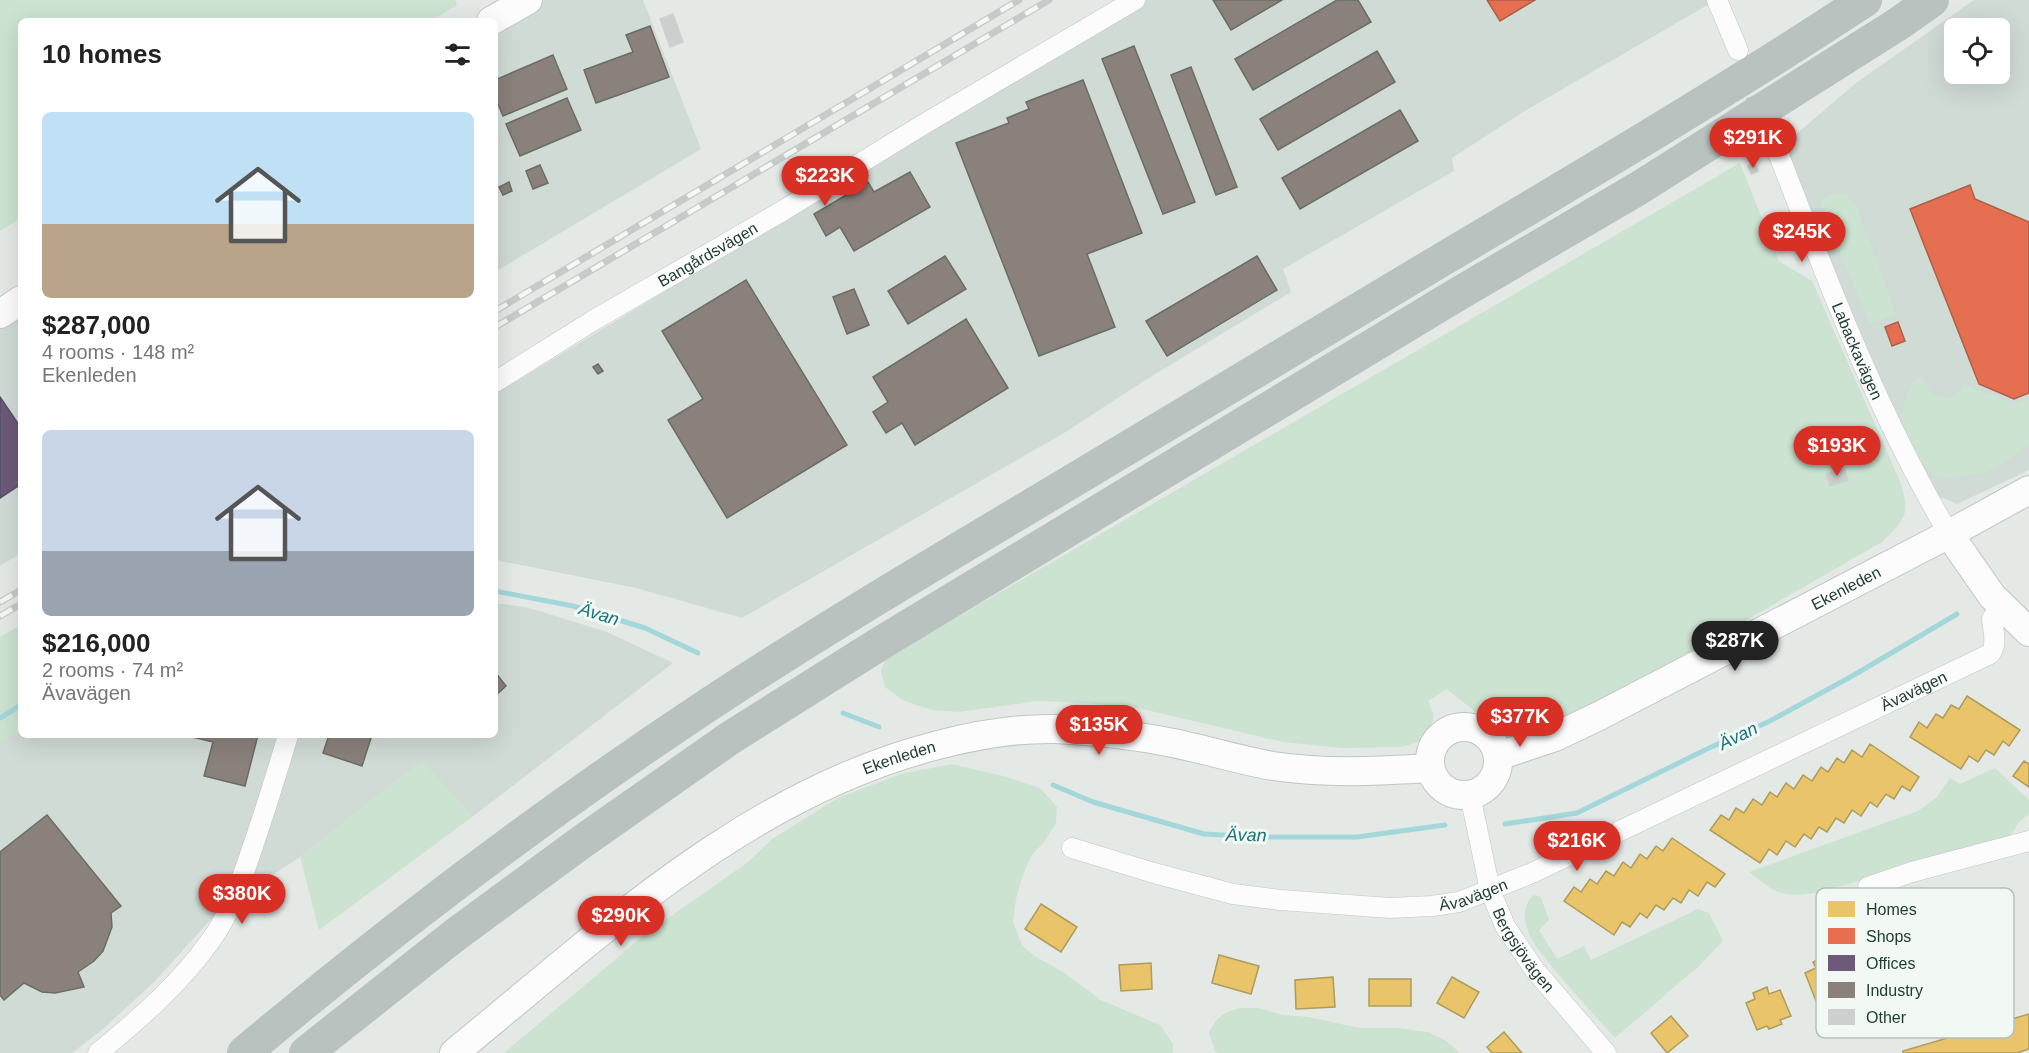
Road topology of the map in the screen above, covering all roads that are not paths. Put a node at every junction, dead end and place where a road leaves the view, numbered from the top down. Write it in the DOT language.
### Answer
graph roads {
  1 [pos="528,0"];
  2 [pos="1135,0"];
  3 [pos="1717,0"];
  4 [pos="1865,0"];
  5 [pos="1932,0"];
  6 [pos="496,18"];
  7 [pos="1738,50"];
  8 [pos="1774,142"];
  9 [pos="18,302"];
  10 [pos="0,314"];
  11 [pos="498,380"];
  12 [pos="2029,490"];
  13 [pos="1949,534"];
  14 [pos="2001,606"];
  15 [pos="2029,632"];
  16 [pos="287,738"];
  17 [pos="1498,756"];
  18 [pos="1430,768"];
  19 [pos="1470,795"];
  20 [pos="2029,841"];
  21 [pos="1072,848"];
  22 [pos="1868,886"];
  23 [pos="1490,890"];
  24 [pos="98,1053"];
  25 [pos="244,1053"];
  26 [pos="306,1053"];
  27 [pos="454,1053"];
  28 [pos="1606,1053"];
  1 -- 6 [label="street"];
  2 -- 11 [label="street, Bangårdsvägen"];
  3 -- 7 [label="street"];
  4 -- 25 [label="highway"];
  5 -- 26 [label="highway"];
  8 -- 13 [label="street, Labackavägen"];
  9 -- 10 [label="street"];
  12 -- 13 [label="street, Ekenleden"];
  13 -- 14 [label="street, Labackavägen"];
  13 -- 17 [label="street, Ekenleden"];
  14 -- 15 [label="street, Labackavägen"];
  14 -- 23 [label="street, Ävavägen"];
  16 -- 24 [label="street"];
  17 -- 18 [label="street"];
  17 -- 19 [label="street"];
  18 -- 19 [label="street"];
  18 -- 27 [label="street, Ekenleden"];
  19 -- 23 [label="street, Bergsjövägen"];
  20 -- 22 [label="street"];
  21 -- 23 [label="street, Ävavägen"];
  23 -- 28 [label="street, Bergsjövägen"];
}
